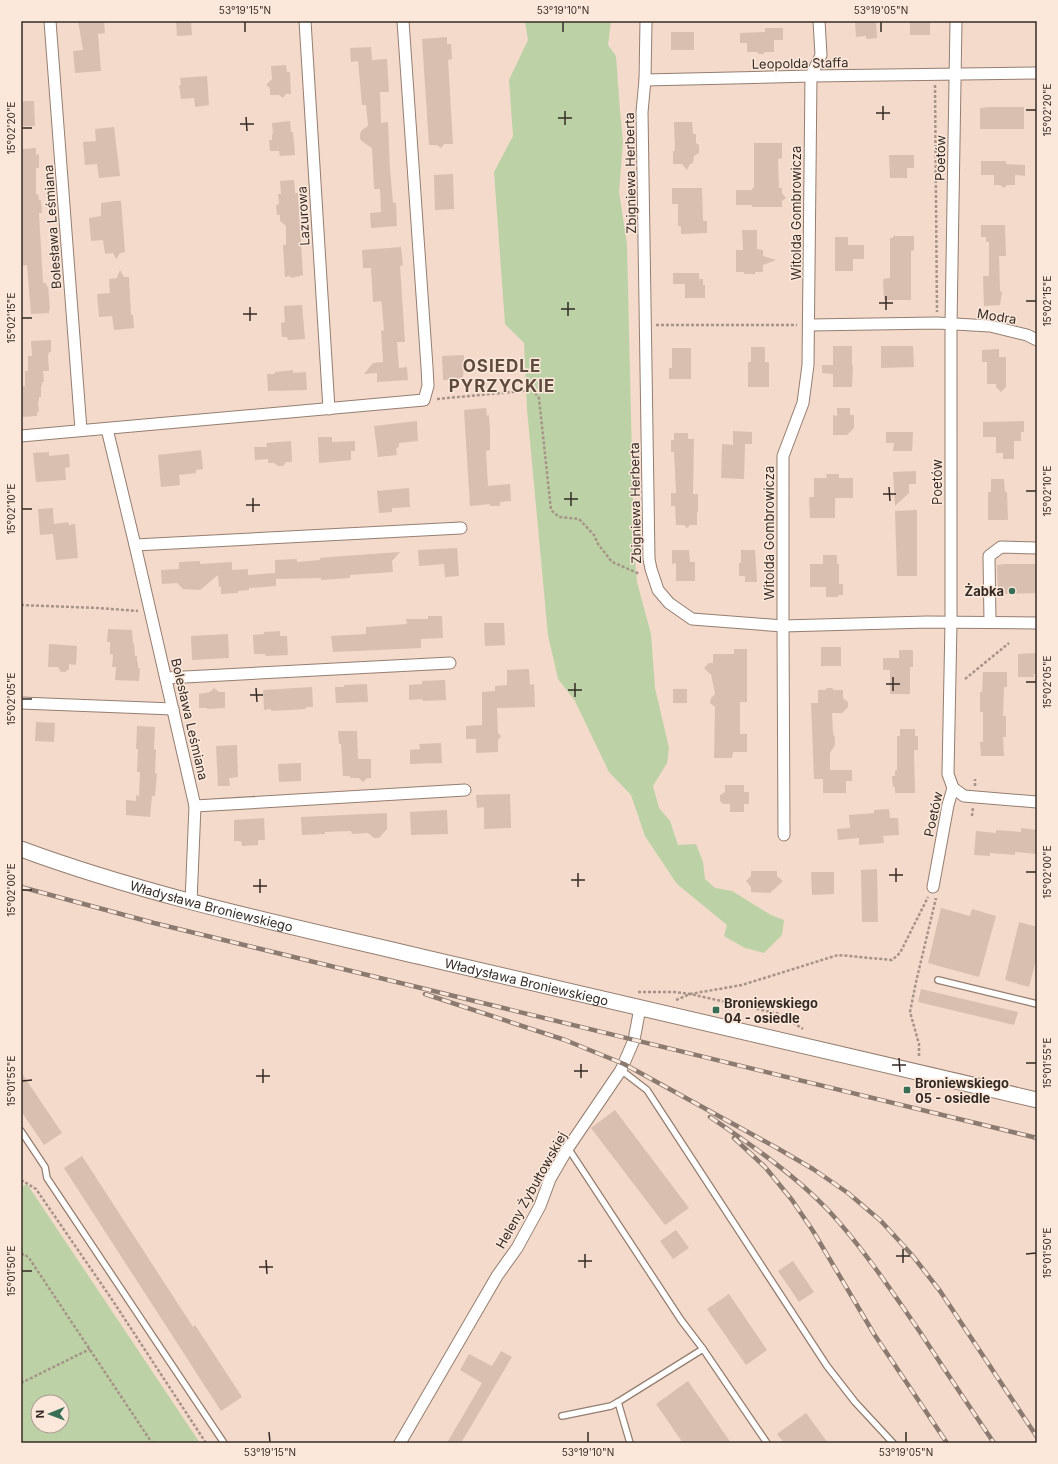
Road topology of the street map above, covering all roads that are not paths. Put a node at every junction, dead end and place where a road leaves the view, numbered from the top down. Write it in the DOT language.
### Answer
graph roads {
  1 [pos="50,21"];
  2 [pos="305,21"];
  3 [pos="403,21"];
  4 [pos="646,21"];
  5 [pos="819,21"];
  6 [pos="956,21"];
  7 [pos="1037,73"];
  8 [pos="956,75"];
  9 [pos="811,76"];
  10 [pos="646,80"];
  11 [pos="810,325"];
  12 [pos="951,325"];
  13 [pos="1037,340"];
  14 [pos="329,409"];
  15 [pos="107,429"];
  16 [pos="81,430"];
  17 [pos="21,436"];
  18 [pos="461,528"];
  19 [pos="136,545"];
  20 [pos="1037,548"];
  21 [pos="990,622"];
  22 [pos="952,623"];
  23 [pos="1037,623"];
  24 [pos="783,626"];
  25 [pos="450,663"];
  26 [pos="166,678"];
  27 [pos="21,703"];
  28 [pos="173,709"];
  29 [pos="953,788"];
  30 [pos="465,790"];
  31 [pos="1037,802"];
  32 [pos="195,806"];
  33 [pos="784,835"];
  34 [pos="21,849"];
  35 [pos="935,891"];
  36 [pos="191,902"];
  37 [pos="938,980"];
  38 [pos="1037,1004"];
  39 [pos="640,1008"];
  40 [pos="622,1070"];
  41 [pos="1037,1100"];
  42 [pos="21,1131"];
  43 [pos="568,1148"];
  44 [pos="703,1349"];
  45 [pos="618,1402"];
  46 [pos="562,1416"];
  47 [pos="224,1443"];
  48 [pos="400,1443"];
  49 [pos="630,1443"];
  50 [pos="767,1443"];
  51 [pos="893,1443"];
  1 -- 16 [label="street, Bolesława Leśmiana"];
  2 -- 14 [label="street, Lazurowa"];
  3 -- 14 [label="street"];
  4 -- 10 [label="street, Zbigniewa Herberta"];
  5 -- 9 [label="street, Witolda Gombrowicza"];
  6 -- 8 [label="street"];
  7 -- 8 [label="street, Leopolda Staffa"];
  8 -- 9 [label="street, Leopolda Staffa"];
  8 -- 12 [label="street, Poetów"];
  9 -- 10 [label="street, Leopolda Staffa"];
  9 -- 11 [label="street, Witolda Gombrowicza"];
  10 -- 24 [label="street, Zbigniewa Herberta"];
  11 -- 12 [label="street"];
  11 -- 24 [label="street, Witolda Gombrowicza"];
  12 -- 13 [label="street, Modra"];
  12 -- 22 [label="street, Poetów"];
  14 -- 15 [label="street"];
  15 -- 16 [label="street"];
  15 -- 19 [label="street, Bolesława Leśmiana"];
  16 -- 17 [label="street"];
  18 -- 19 [label="street"];
  19 -- 26 [label="street, Bolesława Leśmiana"];
  20 -- 21 [label="street"];
  21 -- 22 [label="street, Zbigniewa Herberta"];
  21 -- 23 [label="street, Zbigniewa Herberta"];
  22 -- 24 [label="street, Zbigniewa Herberta"];
  22 -- 29 [label="street, Poetów"];
  24 -- 33 [label="street, Witolda Gombrowicza"];
  25 -- 26 [label="street"];
  26 -- 28 [label="street, Bolesława Leśmiana"];
  27 -- 28 [label="street"];
  28 -- 32 [label="street, Bolesława Leśmiana"];
  29 -- 31 [label="street"];
  29 -- 35 [label="street, Poetów"];
  30 -- 32 [label="street"];
  32 -- 36 [label="street, Bolesława Leśmiana"];
  34 -- 36 [label="main road, Władysława Broniewskiego"];
  36 -- 39 [label="main road, Władysława Broniewskiego"];
  37 -- 38 [label="lane"];
  39 -- 40 [label="street, Heleny Żybułtowskiej"];
  39 -- 41 [label="main road, Władysława Broniewskiego"];
  40 -- 43 [label="street, Heleny Żybułtowskiej"];
  40 -- 51 [label="lane"];
  42 -- 47 [label="lane"];
  43 -- 44 [label="lane"];
  43 -- 48 [label="street, Heleny Żybułtowskiej"];
  44 -- 45 [label="lane"];
  44 -- 50 [label="lane"];
  45 -- 46 [label="lane"];
  45 -- 49 [label="lane"];
}
